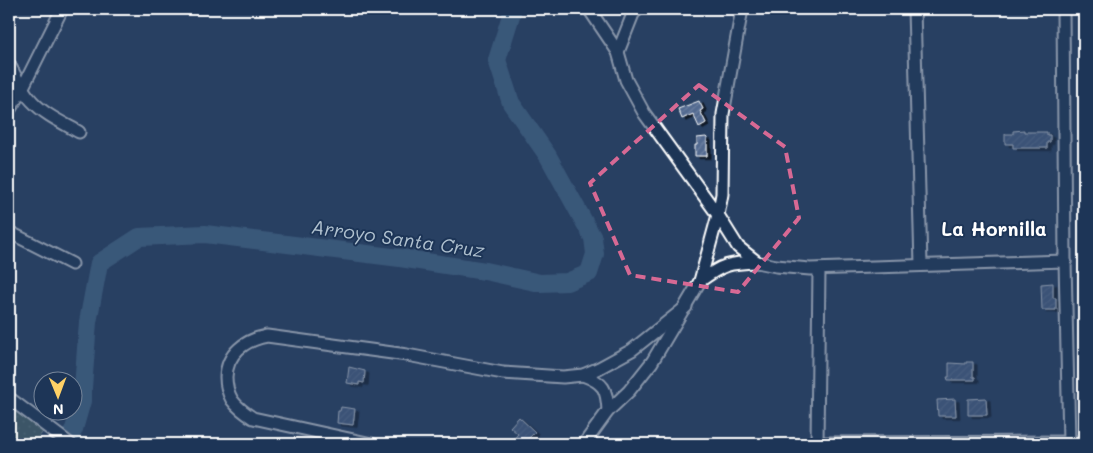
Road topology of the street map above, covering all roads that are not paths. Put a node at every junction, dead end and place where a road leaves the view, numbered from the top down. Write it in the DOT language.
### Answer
graph roads {
  1 [pos="62,9"];
  2 [pos="589,9"];
  3 [pos="638,9"];
  4 [pos="742,9"];
  5 [pos="914,9"];
  6 [pos="1063,9"];
  7 [pos="618,52"];
  8 [pos="9,64"];
  9 [pos="22,89"];
  10 [pos="9,111"];
  11 [pos="79,132"];
  12 [pos="718,215"];
  13 [pos="9,232"];
  14 [pos="1065,261"];
  15 [pos="757,262"];
  16 [pos="72,264"];
  17 [pos="920,265"];
  18 [pos="819,268"];
  19 [pos="700,281"];
  20 [pos="686,306"];
  21 [pos="583,375"];
  22 [pos="9,398"];
  23 [pos="608,411"];
  24 [pos="66,441"];
  25 [pos="1069,442"];
  26 [pos="1084,442"];
  27 [pos="372,444"];
  28 [pos="584,444"];
  29 [pos="816,444"];
  1 -- 9 [label="street"];
  2 -- 7 [label="street"];
  3 -- 7 [label="street"];
  4 -- 12 [label="street"];
  5 -- 17 [label="street"];
  6 -- 14 [label="street"];
  7 -- 12 [label="street"];
  8 -- 9 [label="street"];
  9 -- 10 [label="street"];
  9 -- 11 [label="street"];
  12 -- 15 [label="street"];
  12 -- 19 [label="street"];
  13 -- 16 [label="street"];
  14 -- 17 [label="street"];
  14 -- 25 [label="street"];
  15 -- 18 [label="street"];
  15 -- 19 [label="street"];
  17 -- 18 [label="street"];
  18 -- 29 [label="street"];
  19 -- 20 [label="street"];
  20 -- 21 [label="street"];
  20 -- 23 [label="street"];
  21 -- 23 [label="street"];
  21 -- 27 [label="street"];
  22 -- 24 [label="street"];
  23 -- 28 [label="street"];
  25 -- 26 [label="street"];
  25 -- 29 [label="street"];
}
